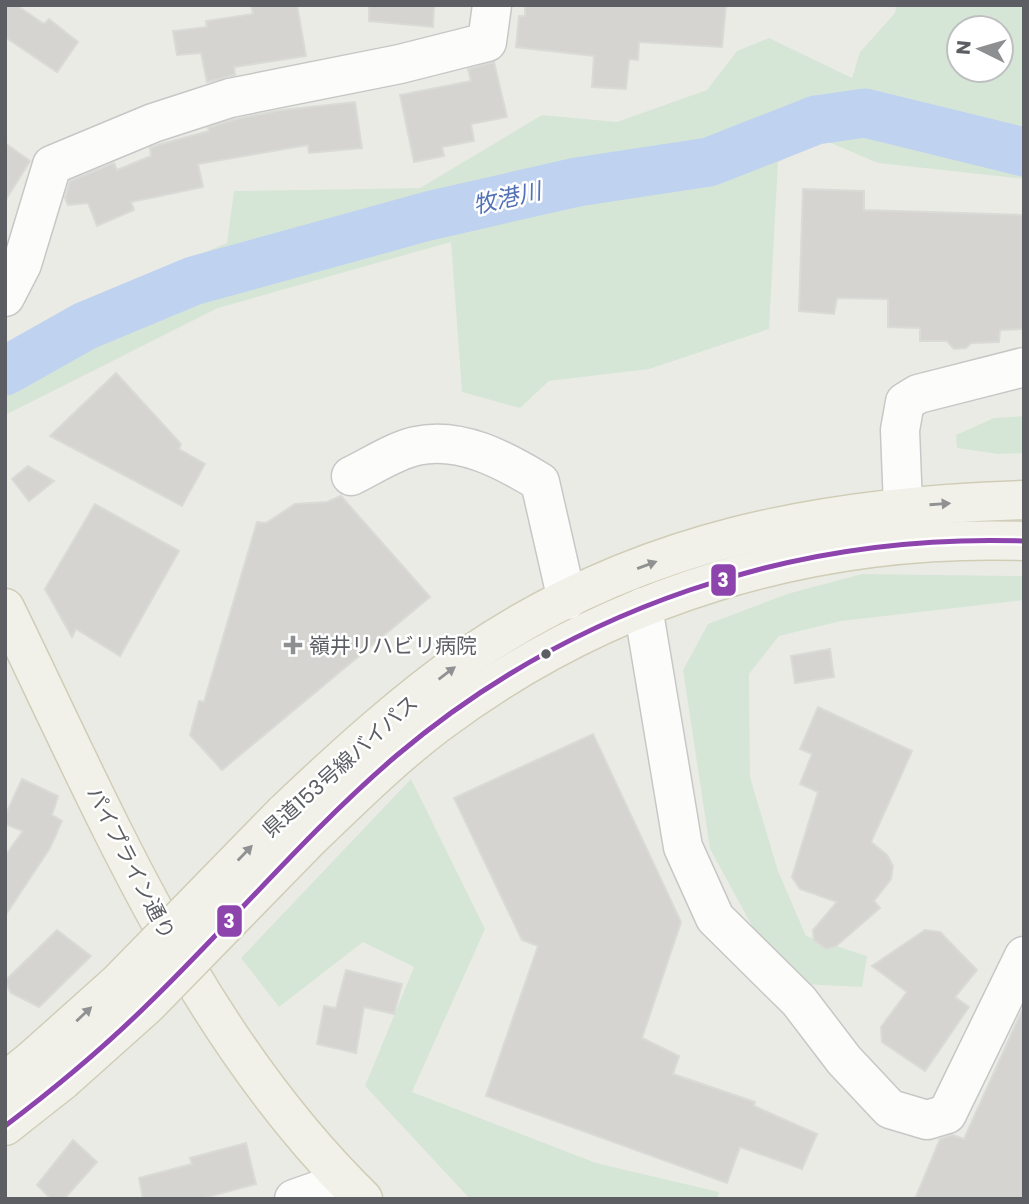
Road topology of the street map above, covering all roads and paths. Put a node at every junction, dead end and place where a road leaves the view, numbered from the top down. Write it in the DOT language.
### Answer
graph roads {
  1 [pos="492,5"];
  2 [pos="5,297"];
  3 [pos="1024,367"];
  4 [pos="351,476"];
  5 [pos="1024,500"];
  6 [pos="902,506"];
  7 [pos="1024,541"];
  8 [pos="567,600"];
  9 [pos="643,607"];
  10 [pos="5,608"];
  11 [pos="298,825"];
  12 [pos="1024,956"];
  13 [pos="34,1074"];
  14 [pos="5,1126"];
  15 [pos="354,1190"];
  16 [pos="294,1199"];
  1 -- 2 [label="street"];
  3 -- 6 [label="street"];
  4 -- 8 [label="street"];
  6 -- 5 [label="main road, 県道153号線バイパス, one-way"];
  8 -- 6 [label="main road, 県道153号線バイパス, one-way"];
  7 -- 9 [label="main road, 県道153号線バイパス"];
  11 -- 8 [label="main road, 県道153号線バイパス, one-way"];
  9 -- 11 [label="main road, 県道153号線バイパス"];
  9 -- 12 [label="street"];
  10 -- 15 [label="main road, パイプライン通り"];
  11 -- 13 [label="main road, 県道153号線バイパス, bridge"];
  13 -- 14 [label="main road, 県道153号線バイパス"];
  15 -- 16 [label="street"];
}
